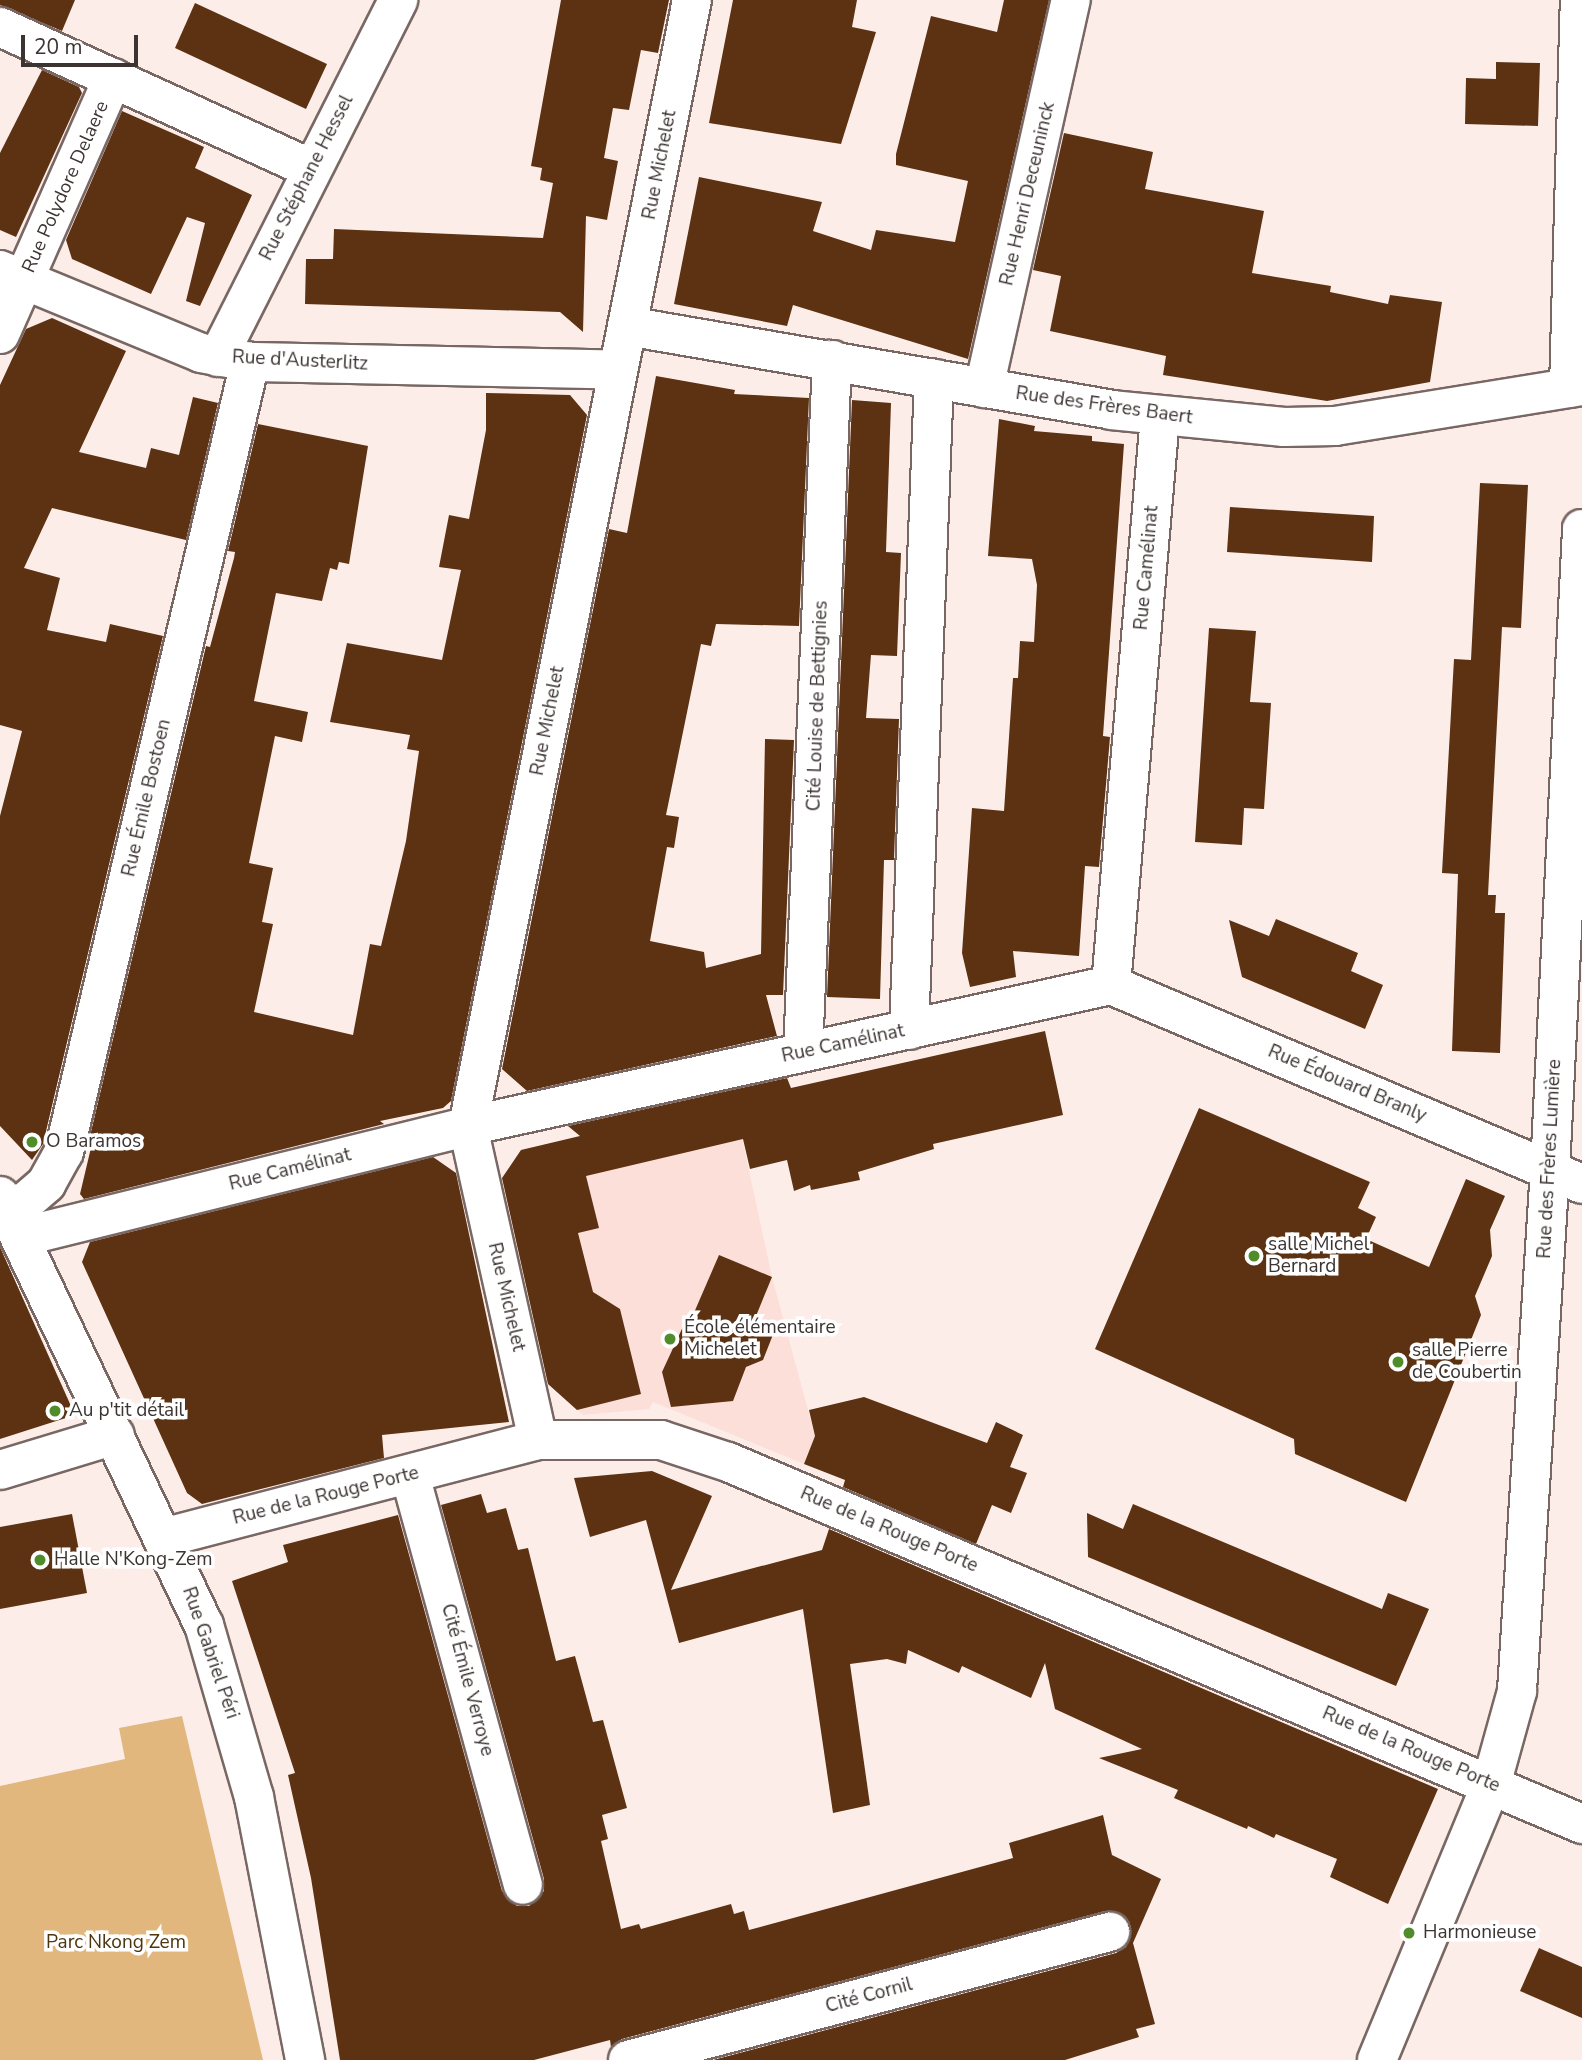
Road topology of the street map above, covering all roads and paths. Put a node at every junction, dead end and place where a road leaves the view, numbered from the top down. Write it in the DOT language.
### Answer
graph roads {
  1 [pos="398,0"];
  2 [pos="692,0"];
  3 [pos="1071,0"];
  4 [pos="1580,0"];
  5 [pos="0,27"];
  6 [pos="113,78"];
  7 [pos="311,169"];
  8 [pos="12,275"];
  9 [pos="627,326"];
  10 [pos="0,334"];
  11 [pos="234,359"];
  12 [pos="832,360"];
  13 [pos="618,370"];
  14 [pos="934,378"];
  15 [pos="1575,387"];
  16 [pos="984,388"];
  17 [pos="1160,416"];
  18 [pos="1582,529"];
  19 [pos="1111,985"];
  20 [pos="909,1030"];
  21 [pos="803,1052"];
  22 [pos="468,1126"];
  23 [pos="1566,1177"];
  24 [pos="10,1216"];
  25 [pos="115,1435"];
  26 [pos="538,1440"];
  27 [pos="0,1470"];
  28 [pos="410,1475"];
  29 [pos="166,1537"];
  30 [pos="1491,1785"];
  31 [pos="1582,1824"];
  32 [pos="523,1885"];
  33 [pos="1110,1931"];
  34 [pos="304,2060"];
  35 [pos="628,2060"];
  36 [pos="1377,2060"];
  1 -- 7 [label="street, Rue Stéphane Hessel"];
  2 -- 9 [label="street, Rue Michelet"];
  3 -- 16 [label="street, Rue Henri Deceuninck"];
  4 -- 15 [label="street"];
  5 -- 6 [label="street"];
  6 -- 7 [label="street"];
  6 -- 8 [label="street, Rue Polydore Delaere"];
  7 -- 11 [label="street, Rue Stéphane Hessel"];
  8 -- 10 [label="street, Rue Polydore Delaere"];
  8 -- 11 [label="street, Rue d'Austerlitz"];
  9 -- 12 [label="street, Rue des Frères Baert"];
  9 -- 13 [label="street, Rue Michelet"];
  11 -- 13 [label="street, Rue d'Austerlitz"];
  11 -- 24 [label="street, Rue Émile Bostoen"];
  12 -- 14 [label="street, Rue des Frères Baert"];
  12 -- 21 [label="street, Cité Louise de Bettignies"];
  13 -- 22 [label="street, Rue Michelet"];
  14 -- 16 [label="street, Rue des Frères Baert"];
  14 -- 20 [label="street"];
  15 -- 17 [label="street, Rue des Frères Baert"];
  16 -- 17 [label="street, Rue des Frères Baert"];
  17 -- 19 [label="street, Rue Camélinat"];
  18 -- 23 [label="street, Rue des Frères Lumière"];
  19 -- 20 [label="street, Rue Camélinat"];
  19 -- 23 [label="street, Rue Édouard Branly"];
  20 -- 21 [label="street, Rue Camélinat"];
  21 -- 22 [label="street, Rue Camélinat"];
  22 -- 24 [label="street, Rue Camélinat"];
  22 -- 26 [label="street, Rue Michelet"];
  23 -- 30 [label="street, Rue des Frères Lumière"];
  24 -- 25 [label="street, Rue Gabriel Péri"];
  25 -- 27 [label="street"];
  25 -- 29 [label="street, Rue Gabriel Péri"];
  26 -- 28 [label="street, Rue de la Rouge Porte"];
  26 -- 30 [label="street, Rue de la Rouge Porte"];
  28 -- 29 [label="street, Rue de la Rouge Porte"];
  28 -- 32 [label="street, Cité Émile Verroye"];
  29 -- 34 [label="street, Rue Gabriel Péri"];
  30 -- 31 [label="street, Rue de la Rouge Porte"];
  30 -- 36 [label="street, Rue des Frères Lumière"];
  33 -- 35 [label="street, Cité Cornil"];
}
